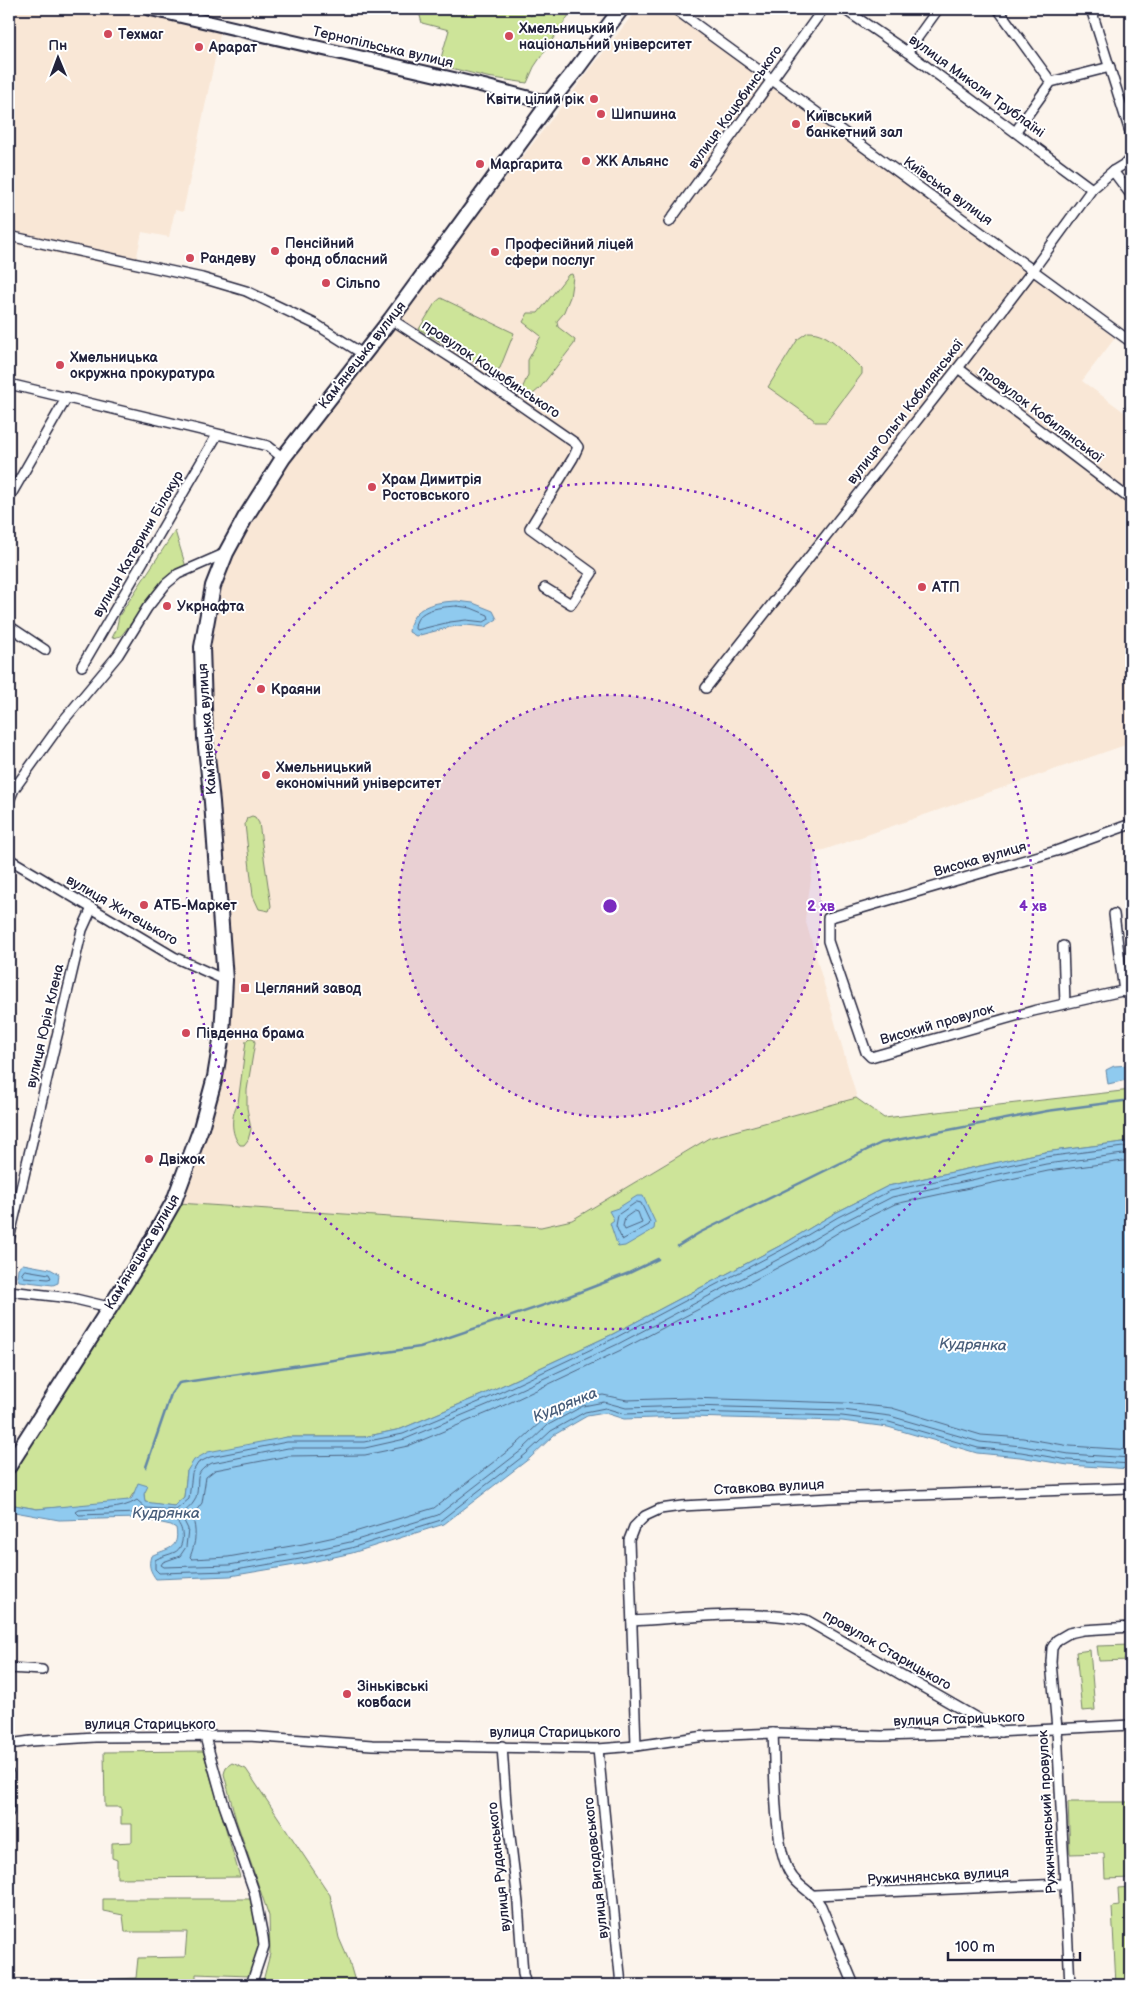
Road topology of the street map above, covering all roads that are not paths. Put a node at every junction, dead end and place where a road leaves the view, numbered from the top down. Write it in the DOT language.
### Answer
graph roads {
  1 [pos="151,9"];
  2 [pos="621,9"];
  3 [pos="676,9"];
  4 [pos="823,9"];
  5 [pos="844,9"];
  6 [pos="938,9"];
  7 [pos="998,9"];
  8 [pos="1091,9"];
  9 [pos="907,52"];
  10 [pos="1110,67"];
  11 [pos="773,79"];
  12 [pos="1050,82"];
  13 [pos="549,103"];
  14 [pos="1016,131"];
  15 [pos="1131,135"];
  16 [pos="1131,160"];
  17 [pos="1113,171"];
  18 [pos="1092,189"];
  19 [pos="1131,194"];
  20 [pos="669,222"];
  21 [pos="9,236"];
  22 [pos="1033,270"];
  23 [pos="390,319"];
  24 [pos="1131,342"];
  25 [pos="363,354"];
  26 [pos="958,368"];
  27 [pos="9,384"];
  28 [pos="68,398"];
  29 [pos="217,435"];
  30 [pos="283,458"];
  31 [pos="9,498"];
  32 [pos="1131,500"];
  33 [pos="226,553"];
  34 [pos="545,588"];
  35 [pos="9,626"];
  36 [pos="45,650"];
  37 [pos="82,666"];
  38 [pos="706,688"];
  39 [pos="9,801"];
  40 [pos="1131,824"];
  41 [pos="9,859"];
  42 [pos="92,908"];
  43 [pos="1114,914"];
  44 [pos="835,916"];
  45 [pos="1063,946"];
  46 [pos="225,980"];
  47 [pos="1128,990"];
  48 [pos="1065,1004"];
  49 [pos="9,1239"];
  50 [pos="9,1291"];
  51 [pos="109,1307"];
  52 [pos="9,1466"];
  53 [pos="1131,1488"];
  54 [pos="632,1621"];
  55 [pos="1131,1627"];
  56 [pos="9,1668"];
  57 [pos="42,1670"];
  58 [pos="980,1720"];
  59 [pos="1131,1726"];
  60 [pos="1057,1729"];
  61 [pos="1001,1732"];
  62 [pos="774,1733"];
  63 [pos="978,1733"];
  64 [pos="205,1738"];
  65 [pos="9,1744"];
  66 [pos="502,1746"];
  67 [pos="636,1746"];
  68 [pos="598,1748"];
  69 [pos="9,1774"];
  70 [pos="9,1812"];
  71 [pos="1064,1884"];
  72 [pos="815,1895"];
  73 [pos="251,1985"];
  74 [pos="526,1985"];
  75 [pos="621,1985"];
  76 [pos="854,1985"];
  77 [pos="1070,1985"];
  1 -- 13 [label="main road, Тернопільська вулиця"];
  2 -- 13 [label="main road, Камʼянецька вулиця"];
  3 -- 11 [label="street, Київська вулиця"];
  4 -- 11 [label="street, вулиця Коцюбинського"];
  5 -- 9 [label="street, вулиця Миколи Трублаїні"];
  6 -- 9 [label="street"];
  7 -- 12 [label="street"];
  8 -- 10 [label="street"];
  9 -- 14 [label="street, вулиця Миколи Трублаїні"];
  10 -- 12 [label="street"];
  10 -- 15 [label="street"];
  11 -- 20 [label="street, вулиця Коцюбинського"];
  11 -- 22 [label="street, Київська вулиця"];
  12 -- 14 [label="street"];
  13 -- 23 [label="main road, Камʼянецька вулиця"];
  14 -- 18 [label="street, вулиця Миколи Трублаїні"];
  16 -- 17 [label="street, вулиця Ольги Кобилянської"];
  17 -- 18 [label="street, вулиця Ольги Кобилянської"];
  17 -- 19 [label="street"];
  18 -- 22 [label="street, вулиця Ольги Кобилянської"];
  21 -- 25 [label="street"];
  22 -- 24 [label="street, Київська вулиця"];
  22 -- 26 [label="street, вулиця Ольги Кобилянської"];
  23 -- 25 [label="main road, Камʼянецька вулиця"];
  23 -- 34 [label="street, провулок Коцюбинського"];
  25 -- 30 [label="main road, Камʼянецька вулиця"];
  26 -- 32 [label="street, провулок Кобилянської"];
  26 -- 38 [label="street, вулиця Ольги Кобилянської"];
  27 -- 28 [label="street"];
  28 -- 29 [label="street"];
  28 -- 31 [label="street"];
  29 -- 30 [label="street"];
  29 -- 37 [label="street, вулиця Катерини Білокур"];
  30 -- 33 [label="main road, Камʼянецька вулиця"];
  33 -- 39 [label="street"];
  33 -- 46 [label="main road, Камʼянецька вулиця"];
  35 -- 36 [label="street"];
  40 -- 44 [label="street, Висока вулиця"];
  41 -- 42 [label="street, вулиця Житецького"];
  42 -- 46 [label="street, вулиця Житецького"];
  42 -- 49 [label="street, вулиця Юрія Клена"];
  43 -- 47 [label="street"];
  44 -- 48 [label="street, Високий провулок"];
  45 -- 48 [label="street"];
  46 -- 51 [label="main road, Камʼянецька вулиця"];
  47 -- 48 [label="street, Високий провулок"];
  50 -- 51 [label="street"];
  51 -- 52 [label="main road, Камʼянецька вулиця"];
  53 -- 54 [label="street, Ставкова вулиця"];
  54 -- 58 [label="street, провулок Старицького"];
  54 -- 67 [label="street, Ставкова вулиця"];
  55 -- 60 [label="street, Ружичнянський провулок"];
  56 -- 57 [label="street"];
  58 -- 61 [label="street, провулок Старицького"];
  58 -- 63 [label="street"];
  59 -- 60 [label="street, вулиця Старицького"];
  60 -- 61 [label="street, вулиця Старицького"];
  60 -- 71 [label="street, Ружичнянський провулок"];
  61 -- 63 [label="street, вулиця Старицького"];
  62 -- 63 [label="street, вулиця Старицького"];
  62 -- 67 [label="street, вулиця Старицького"];
  62 -- 72 [label="street"];
  64 -- 65 [label="street, вулиця Старицького"];
  64 -- 66 [label="street, вулиця Старицького"];
  64 -- 73 [label="street"];
  66 -- 68 [label="street, вулиця Старицького"];
  66 -- 74 [label="street, вулиця Руданського"];
  67 -- 68 [label="street, вулиця Старицького"];
  68 -- 75 [label="street, вулиця Вигодовського"];
  69 -- 70 [label="street"];
  71 -- 72 [label="street, Ружичнянська вулиця"];
  71 -- 77 [label="street, Ружичнянський провулок"];
  72 -- 76 [label="street"];
}
